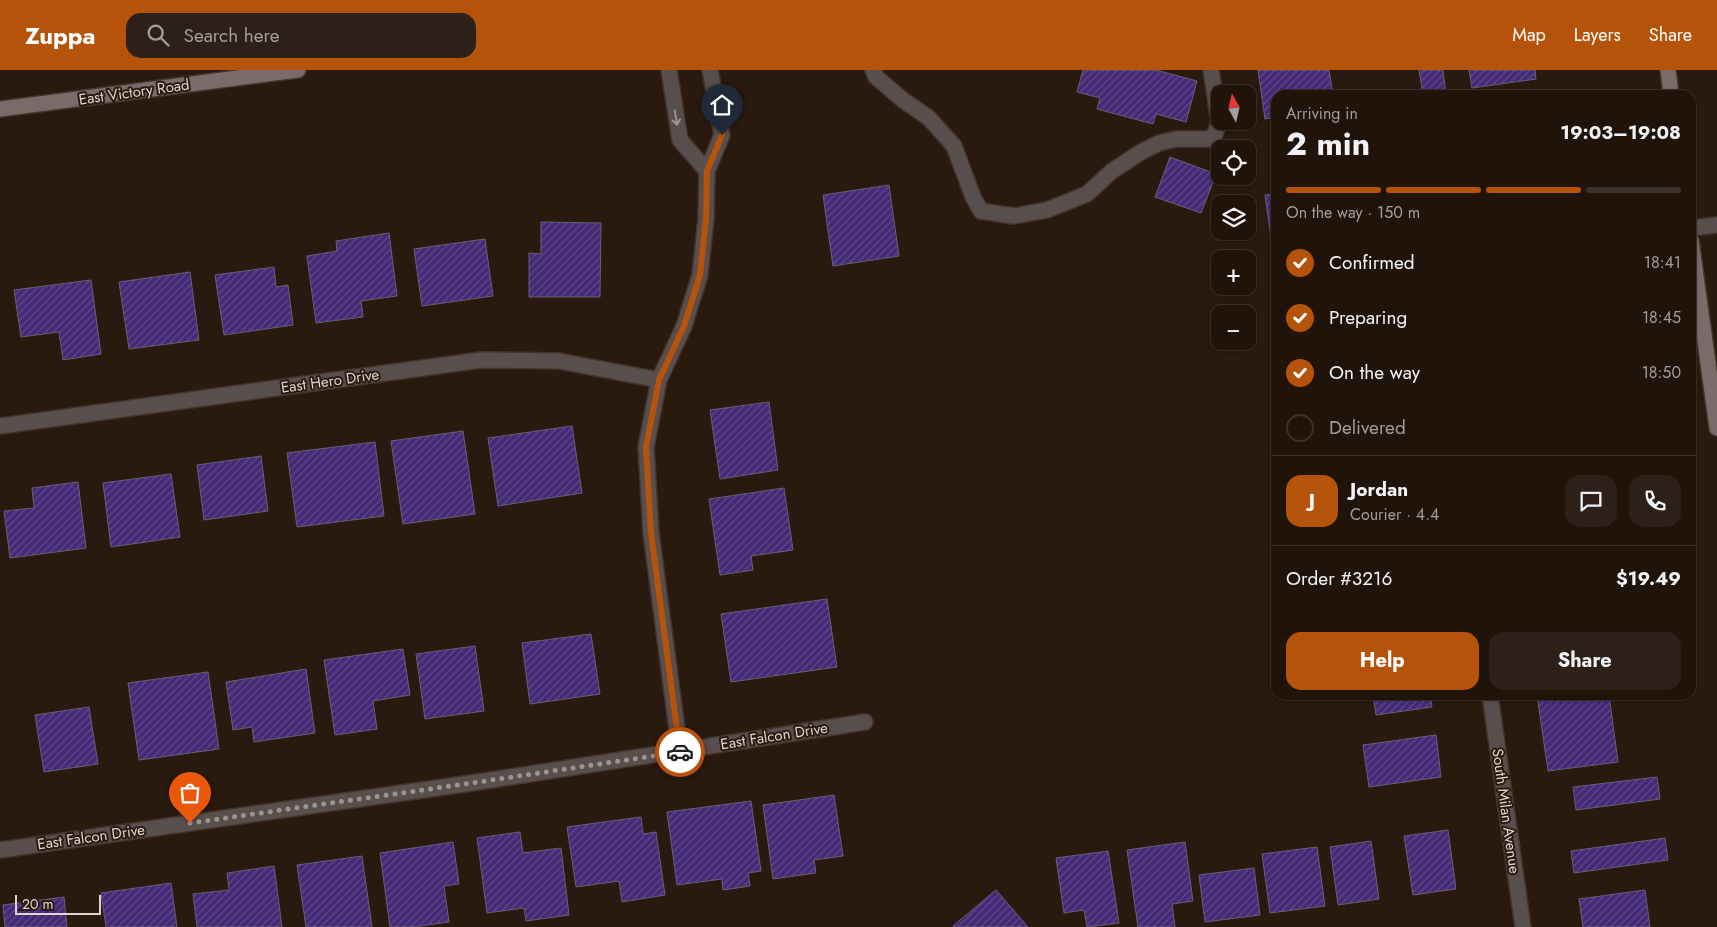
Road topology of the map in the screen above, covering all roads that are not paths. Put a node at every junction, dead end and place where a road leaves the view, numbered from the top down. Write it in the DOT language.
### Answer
graph roads {
  1 [pos="298,70"];
  2 [pos="669,70"];
  3 [pos="710,70"];
  4 [pos="873,70"];
  5 [pos="1211,70"];
  6 [pos="1668,70"];
  7 [pos="1670,90"];
  8 [pos="0,109"];
  9 [pos="707,171"];
  10 [pos="1717,225"];
  11 [pos="1696,227"];
  12 [pos="1696,276"];
  13 [pos="659,380"];
  14 [pos="0,426"];
  15 [pos="1717,428"];
  16 [pos="1491,700"];
  17 [pos="865,722"];
  18 [pos="680,752"];
  19 [pos="0,850"];
  20 [pos="1523,927"];
  1 -- 8 [label="main road, East Victory Road"];
  2 -- 9 [label="street, one-way"];
  3 -- 9 [label="street"];
  4 -- 5 [label="street"];
  6 -- 7 [label="main road"];
  9 -- 13 [label="street"];
  10 -- 11 [label="street"];
  12 -- 15 [label="main road"];
  13 -- 14 [label="street, East Hero Drive"];
  13 -- 18 [label="street"];
  16 -- 20 [label="street, South Milan Avenue"];
  17 -- 18 [label="street, East Falcon Drive"];
  18 -- 19 [label="street, East Falcon Drive"];
}
